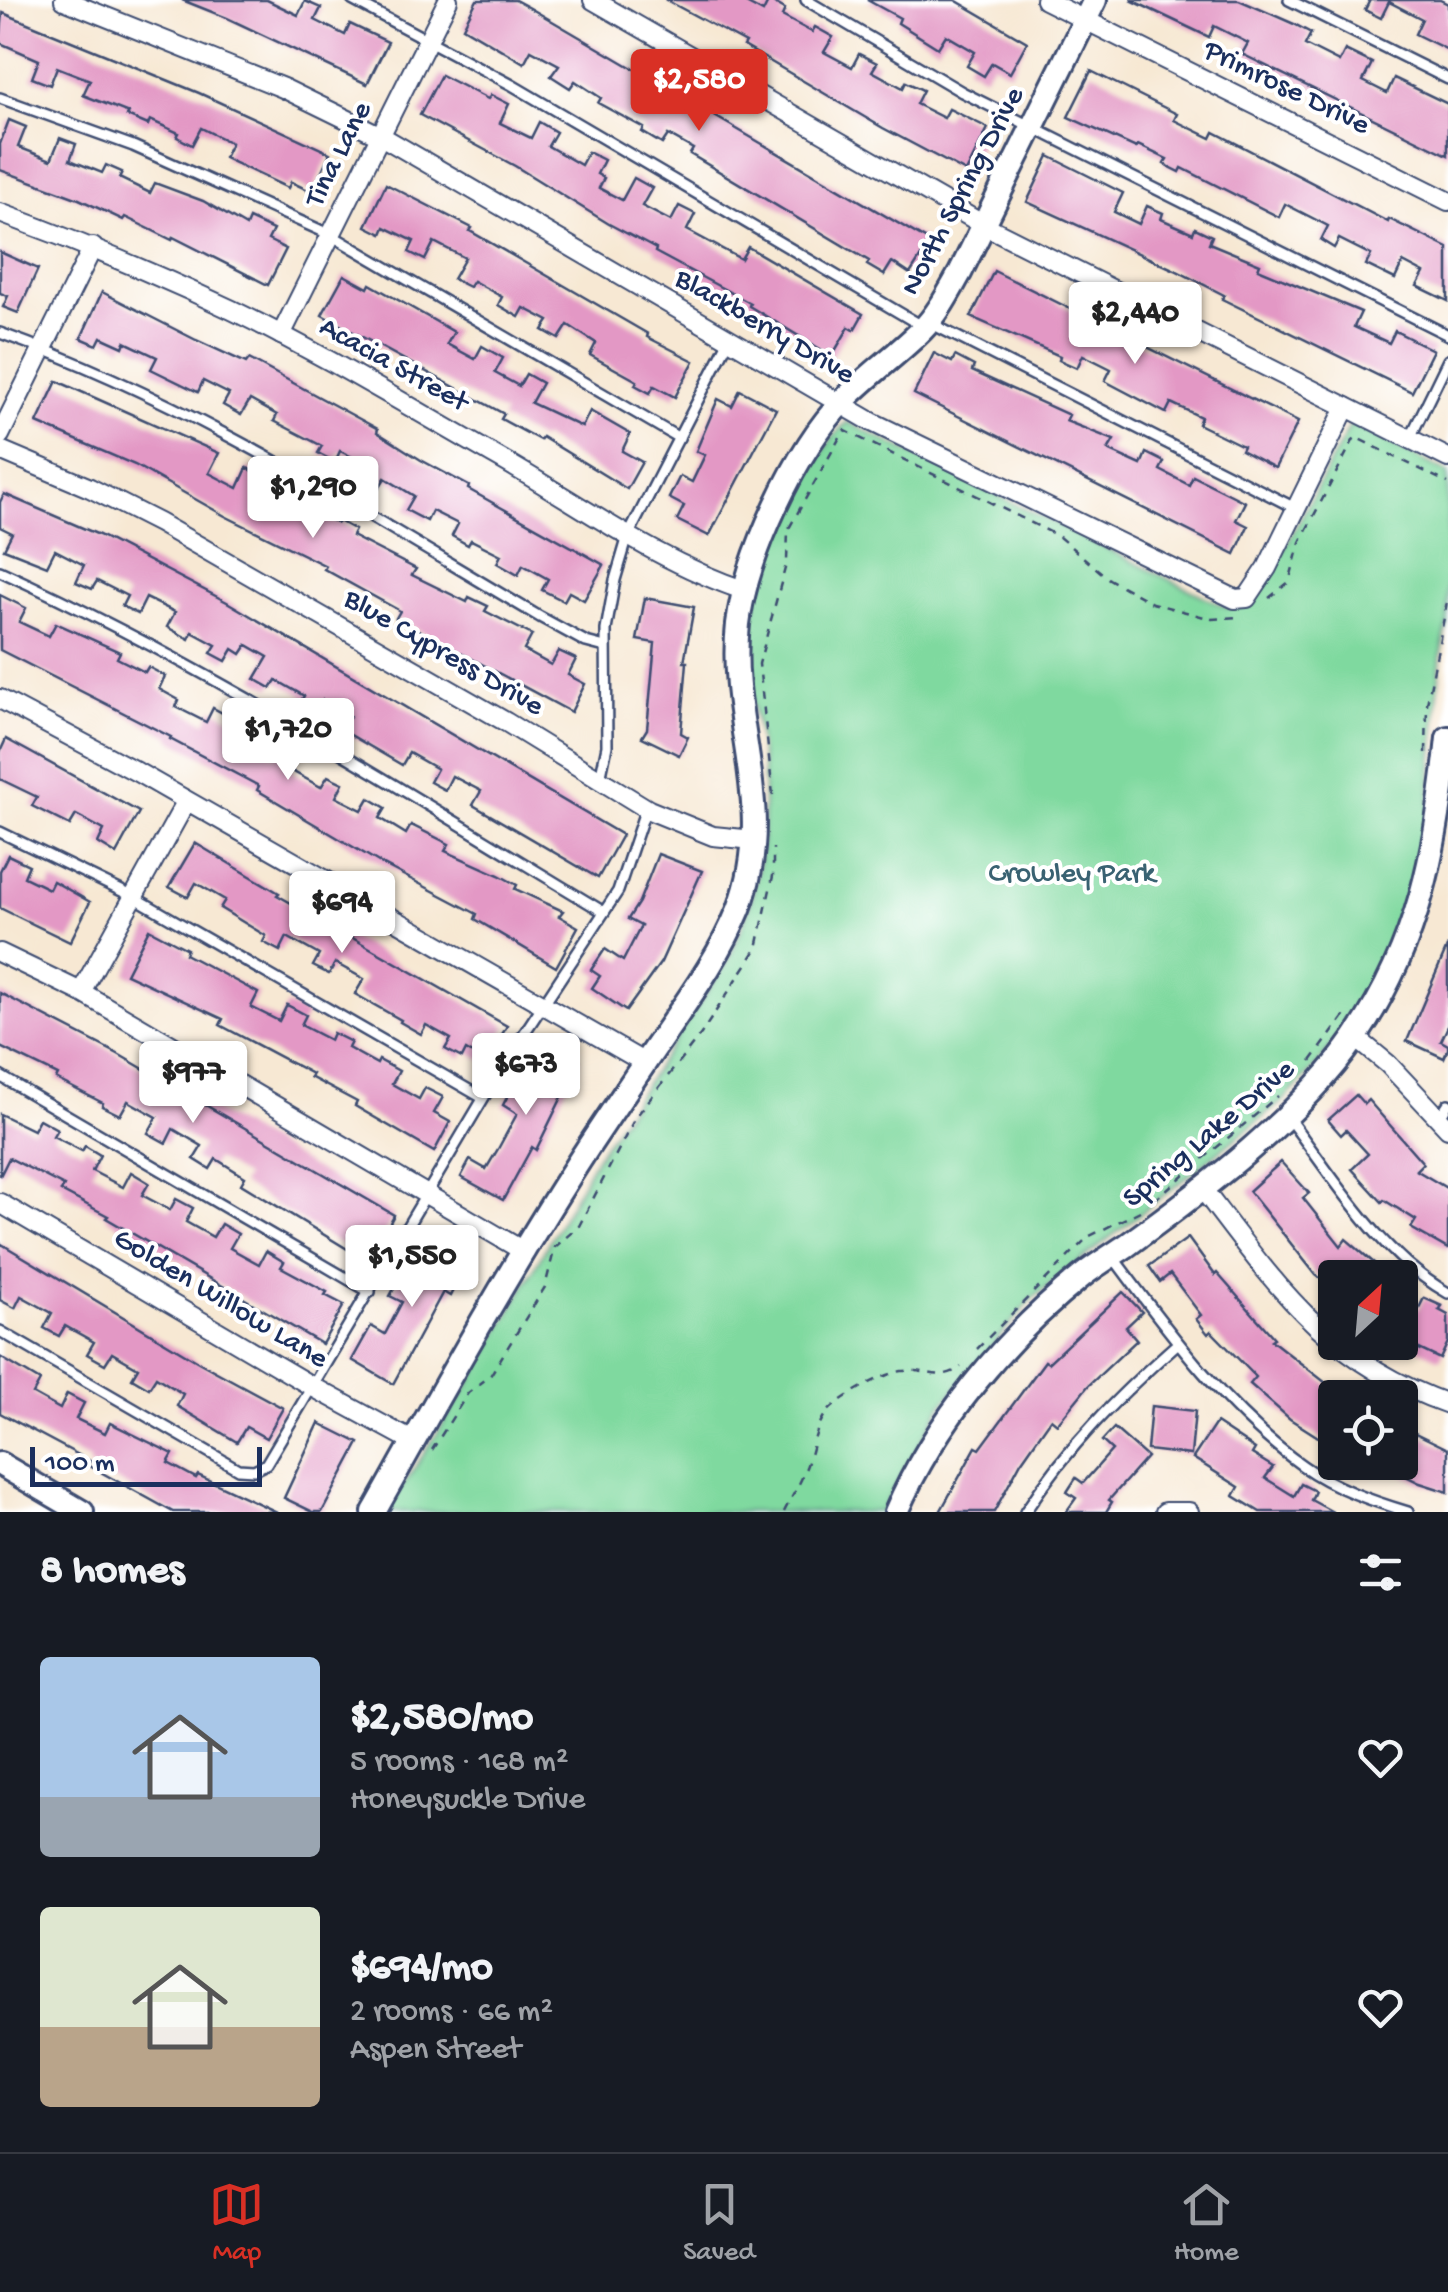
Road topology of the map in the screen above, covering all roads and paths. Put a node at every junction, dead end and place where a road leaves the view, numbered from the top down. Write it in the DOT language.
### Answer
graph roads {
  1 [pos="64,0"];
  2 [pos="352,0"];
  3 [pos="448,0"];
  4 [pos="594,0"];
  5 [pos="806,0"];
  6 [pos="1046,0"];
  7 [pos="1289,0"];
  8 [pos="1090,10"];
  9 [pos="428,40"];
  10 [pos="1448,78"];
  11 [pos="0,98"];
  12 [pos="1033,127"];
  13 [pos="381,136"];
  14 [pos="1448,200"];
  15 [pos="0,213"];
  16 [pos="984,226"];
  17 [pos="331,236"];
  18 [pos="93,248"];
  19 [pos="926,325"];
  20 [pos="0,333"];
  21 [pos="281,335"];
  22 [pos="1448,335"];
  23 [pos="729,340"];
  24 [pos="43,348"];
  25 [pos="1448,360"];
  26 [pos="840,404"];
  27 [pos="1346,407"];
  28 [pos="0,434"];
  29 [pos="678,438"];
  30 [pos="1410,439"];
  31 [pos="0,450"];
  32 [pos="1448,458"];
  33 [pos="1448,482"];
  34 [pos="1298,509"];
  35 [pos="628,536"];
  36 [pos="0,571"];
  37 [pos="746,591"];
  38 [pos="1448,597"];
  39 [pos="1261,604"];
  40 [pos="1248,616"];
  41 [pos="605,646"];
  42 [pos="0,698"];
  43 [pos="1448,740"];
  44 [pos="1426,759"];
  45 [pos="600,780"];
  46 [pos="773,795"];
  47 [pos="186,802"];
  48 [pos="646,808"];
  49 [pos="0,832"];
  50 [pos="764,840"];
  51 [pos="1441,852"];
  52 [pos="134,897"];
  53 [pos="604,912"];
  54 [pos="0,953"];
  55 [pos="81,992"];
  56 [pos="543,1005"];
  57 [pos="1351,1006"];
  58 [pos="1355,1038"];
  59 [pos="644,1063"];
  60 [pos="1308,1065"];
  61 [pos="0,1076"];
  62 [pos="1282,1092"];
  63 [pos="483,1098"];
  64 [pos="1287,1117"];
  65 [pos="1445,1117"];
  66 [pos="1201,1187"];
  67 [pos="427,1194"];
  68 [pos="1155,1199"];
  69 [pos="0,1203"];
  70 [pos="1140,1211"];
  71 [pos="526,1252"];
  72 [pos="1111,1255"];
  73 [pos="370,1292"];
  74 [pos="1448,1292"];
  75 [pos="0,1331"];
  76 [pos="1178,1344"];
  77 [pos="973,1354"];
  78 [pos="965,1364"];
  79 [pos="314,1387"];
  80 [pos="1448,1404"];
  81 [pos="419,1452"];
  82 [pos="0,1464"];
  83 [pos="82,1512"];
  84 [pos="374,1512"];
  85 [pos="784,1512"];
  86 [pos="896,1512"];
  87 [pos="1025,1512"];
  88 [pos="1165,1512"];
  89 [pos="1189,1512"];
  90 [pos="1408,1512"];
  1 -- 13 [label="street, Blackberry Drive"];
  2 -- 9 [label="lane"];
  3 -- 9 [label="street, Tina Lane"];
  4 -- 16 [label="street"];
  5 -- 12 [label="lane"];
  6 -- 8 [label="street, Primrose Drive"];
  7 -- 10 [label="lane"];
  8 -- 12 [label="street, North Spring Drive"];
  8 -- 14 [label="street, Primrose Drive"];
  9 -- 13 [label="street, Tina Lane"];
  9 -- 19 [label="lane"];
  11 -- 17 [label="lane"];
  12 -- 16 [label="street, North Spring Drive"];
  12 -- 22 [label="lane"];
  13 -- 17 [label="street, Tina Lane"];
  13 -- 23 [label="street, Blackberry Drive"];
  15 -- 18 [label="street, Acacia Street"];
  16 -- 19 [label="street, North Spring Drive"];
  16 -- 27 [label="street"];
  17 -- 21 [label="street, Tina Lane"];
  17 -- 29 [label="lane"];
  18 -- 21 [label="street, Acacia Street"];
  18 -- 24 [label="street"];
  19 -- 26 [label="street, North Spring Drive"];
  19 -- 34 [label="lane"];
  20 -- 24 [label="lane"];
  21 -- 35 [label="street, Acacia Street"];
  23 -- 26 [label="street, Blackberry Drive"];
  23 -- 29 [label="lane"];
  24 -- 28 [label="street"];
  24 -- 41 [label="lane"];
  25 -- 30 [label="lane"];
  26 -- 34 [label="street, Blackberry Drive"];
  26 -- 37 [label="street, North Spring Drive"];
  27 -- 30 [label="street"];
  27 -- 34 [label="street, Blackberry Drive"];
  29 -- 35 [label="lane"];
  30 -- 32 [label="street"];
  31 -- 45 [label="street, Blue Cypress Drive"];
  33 -- 39 [label="path"];
  35 -- 37 [label="street, Acacia Street"];
  35 -- 41 [label="lane"];
  36 -- 53 [label="lane"];
  37 -- 50 [label="street, North Spring Drive"];
  38 -- 44 [label="path"];
  40 -- 46 [label="path"];
  41 -- 45 [label="lane"];
  42 -- 47 [label="street"];
  43 -- 51 [label="street, Spring Lake Drive"];
  45 -- 48 [label="street, Blue Cypress Drive"];
  47 -- 52 [label="street"];
  47 -- 56 [label="street"];
  48 -- 50 [label="street, Blue Cypress Drive"];
  48 -- 53 [label="lane"];
  49 -- 52 [label="lane"];
  50 -- 59 [label="street, North Spring Drive"];
  50 -- 81 [label="path"];
  51 -- 58 [label="street, Spring Lake Drive"];
  52 -- 55 [label="street"];
  52 -- 63 [label="lane"];
  53 -- 56 [label="lane"];
  54 -- 55 [label="street"];
  55 -- 67 [label="street"];
  56 -- 59 [label="street"];
  56 -- 63 [label="lane"];
  57 -- 60 [label="path"];
  58 -- 64 [label="street, Spring Lake Drive"];
  58 -- 65 [label="street"];
  59 -- 71 [label="street, North Spring Drive"];
  61 -- 73 [label="lane"];
  62 -- 68 [label="path"];
  63 -- 67 [label="lane"];
  64 -- 66 [label="street, Spring Lake Drive"];
  64 -- 74 [label="lane"];
  66 -- 72 [label="street, Spring Lake Drive"];
  66 -- 80 [label="street"];
  67 -- 71 [label="street"];
  67 -- 73 [label="lane"];
  69 -- 79 [label="street, Golden Willow Lane"];
  70 -- 77 [label="path"];
  71 -- 81 [label="street, North Spring Drive"];
  72 -- 76 [label="lane"];
  72 -- 86 [label="street, Spring Lake Drive"];
  73 -- 79 [label="lane"];
  75 -- 79 [label="lane"];
  76 -- 87 [label="lane"];
  76 -- 90 [label="lane"];
  78 -- 85 [label="path"];
  79 -- 81 [label="street, Golden Willow Lane"];
  81 -- 84 [label="street, North Spring Drive"];
  82 -- 83 [label="street"];
  88 -- 89 [label="street"];
}
